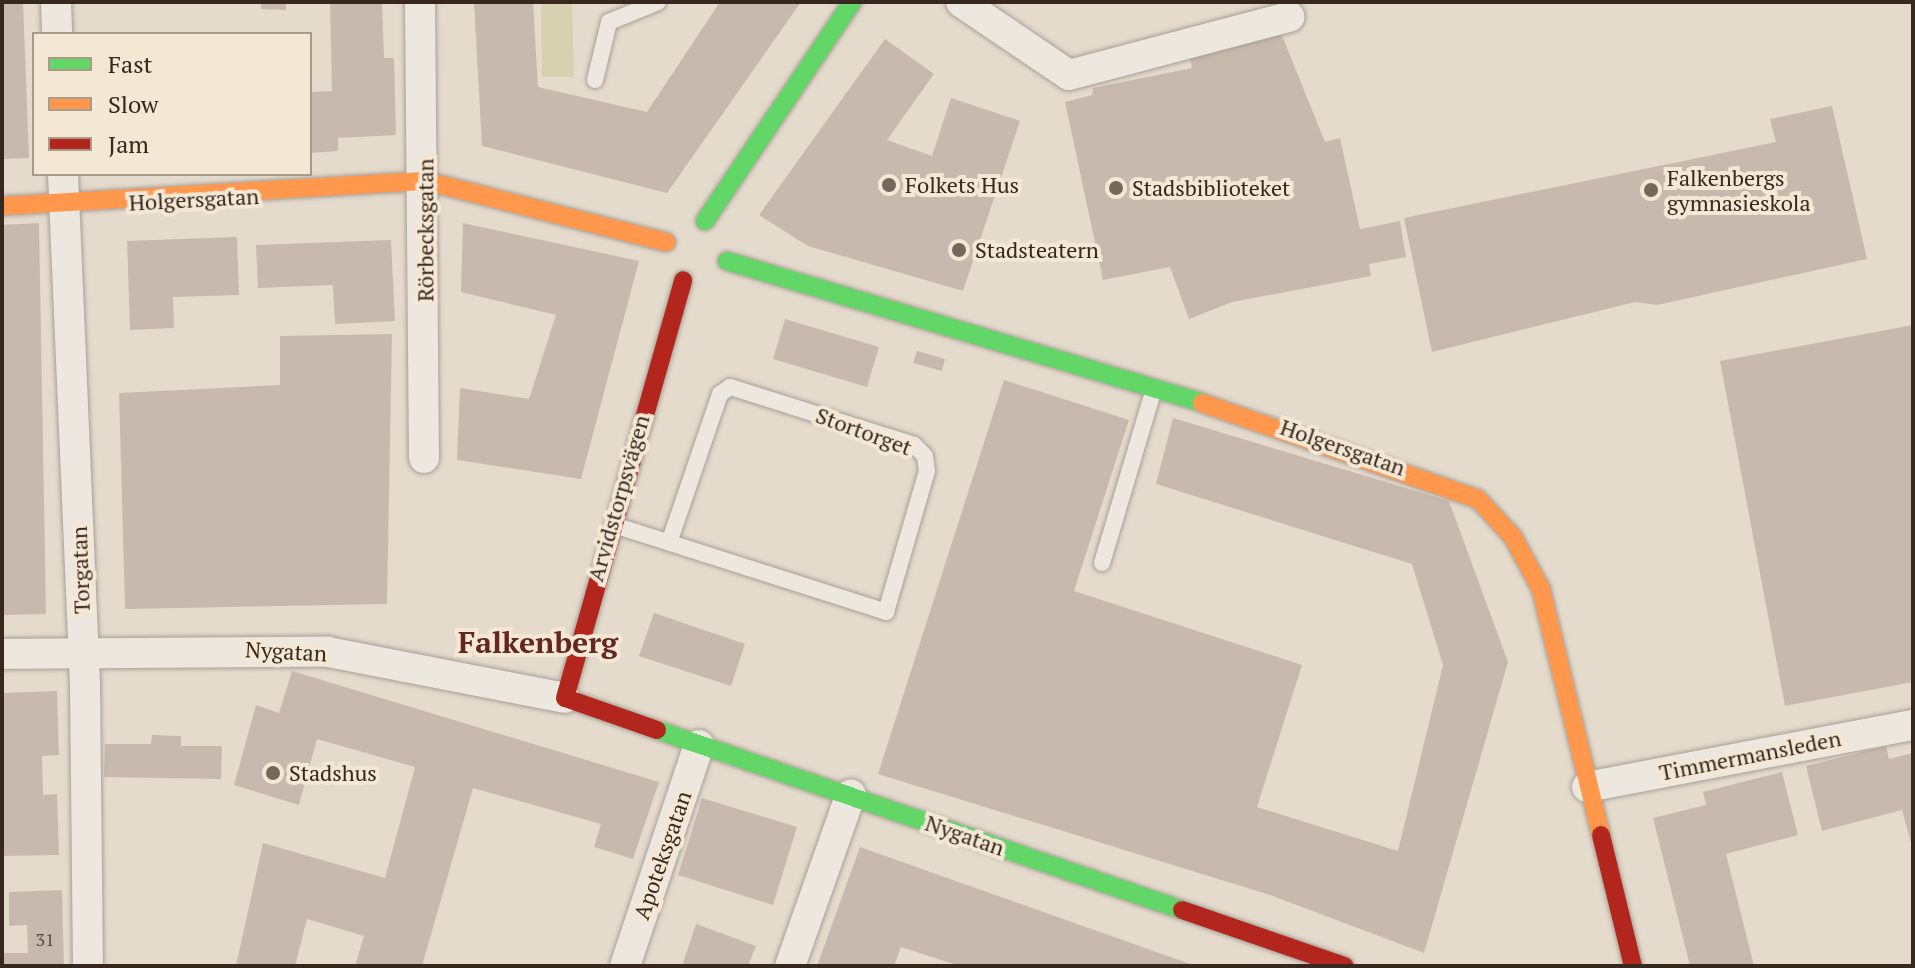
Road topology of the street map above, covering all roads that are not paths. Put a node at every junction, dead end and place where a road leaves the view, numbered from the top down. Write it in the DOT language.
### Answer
graph roads {
  1 [pos="56,2"];
  2 [pos="420,2"];
  3 [pos="658,2"];
  4 [pos="852,2"];
  5 [pos="961,2"];
  6 [pos="1289,17"];
  7 [pos="57,32"];
  8 [pos="595,80"];
  9 [pos="63,176"];
  10 [pos="426,181"];
  11 [pos="64,205"];
  12 [pos="2,206"];
  13 [pos="705,221"];
  14 [pos="666,242"];
  15 [pos="727,261"];
  16 [pos="683,280"];
  17 [pos="1155,387"];
  18 [pos="424,458"];
  19 [pos="609,524"];
  20 [pos="669,543"];
  21 [pos="1102,563"];
  22 [pos="83,651"];
  23 [pos="2,654"];
  24 [pos="575,702"];
  25 [pos="1913,725"];
  26 [pos="699,745"];
  27 [pos="1587,787"];
  28 [pos="851,794"];
  29 [pos="88,966"];
  30 [pos="625,966"];
  31 [pos="790,966"];
  32 [pos="1345,966"];
  33 [pos="1633,966"];
  1 -- 7 [label="street"];
  2 -- 10 [label="street, Rörbecksgatan"];
  3 -- 8 [label="lane"];
  4 -- 13 [label="main road"];
  5 -- 6 [label="street"];
  9 -- 11 [label="street, Torgatan"];
  10 -- 11 [label="main road, Holgersgatan"];
  10 -- 14 [label="main road, Holgersgatan"];
  10 -- 18 [label="street, Rörbecksgatan"];
  11 -- 12 [label="main road, Holgersgatan"];
  11 -- 22 [label="street, Torgatan"];
  13 -- 14 [label="main road"];
  13 -- 15 [label="main road"];
  14 -- 16 [label="main road"];
  15 -- 16 [label="main road"];
  15 -- 17 [label="main road, Holgersgatan"];
  16 -- 19 [label="main road, Arvidstorpsvägen"];
  17 -- 21 [label="lane"];
  17 -- 27 [label="main road, Holgersgatan"];
  19 -- 20 [label="lane, Stortorget"];
  19 -- 24 [label="main road, Arvidstorpsvägen"];
  20 -- 20 [label="lane, Stortorget"];
  22 -- 23 [label="street, Nygatan"];
  22 -- 24 [label="street, Nygatan"];
  22 -- 29 [label="street, Torgatan"];
  24 -- 26 [label="main road, Nygatan"];
  25 -- 27 [label="street, Timmermansleden"];
  26 -- 28 [label="main road, Nygatan"];
  26 -- 30 [label="street, Apoteksgatan"];
  27 -- 33 [label="main road, Holgersgatan"];
  28 -- 31 [label="street"];
  28 -- 32 [label="main road, Nygatan"];
}
